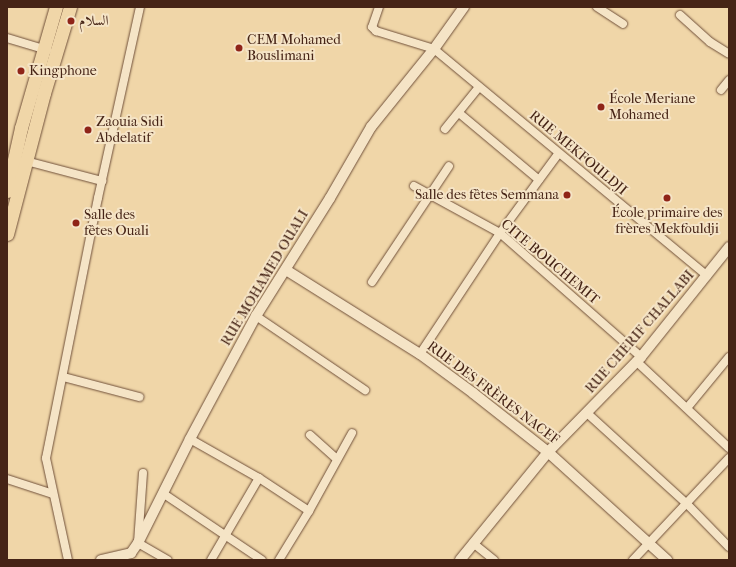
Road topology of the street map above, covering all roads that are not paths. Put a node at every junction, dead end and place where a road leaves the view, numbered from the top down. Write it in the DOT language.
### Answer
graph roads {
  1 [pos="56,7"];
  2 [pos="70,7"];
  3 [pos="140,7"];
  4 [pos="379,7"];
  5 [pos="464,7"];
  6 [pos="597,7"];
  7 [pos="680,16"];
  8 [pos="623,24"];
  9 [pos="7,38"];
  10 [pos="434,48"];
  11 [pos="44,49"];
  12 [pos="57,52"];
  13 [pos="729,54"];
  14 [pos="729,80"];
  15 [pos="480,87"];
  16 [pos="721,90"];
  17 [pos="458,113"];
  18 [pos="445,129"];
  19 [pos="558,154"];
  20 [pos="26,161"];
  21 [pos="449,166"];
  22 [pos="539,180"];
  23 [pos="102,181"];
  24 [pos="414,186"];
  25 [pos="7,191"];
  26 [pos="431,196"];
  27 [pos="500,233"];
  28 [pos="7,234"];
  29 [pos="729,247"];
  30 [pos="286,270"];
  31 [pos="707,276"];
  32 [pos="372,282"];
  33 [pos="256,316"];
  34 [pos="420,354"];
  35 [pos="729,357"];
  36 [pos="639,359"];
  37 [pos="63,377"];
  38 [pos="365,390"];
  39 [pos="138,397"];
  40 [pos="687,408"];
  41 [pos="586,413"];
  42 [pos="352,433"];
  43 [pos="310,435"];
  44 [pos="190,439"];
  45 [pos="729,448"];
  46 [pos="548,452"];
  47 [pos="729,458"];
  48 [pos="337,459"];
  49 [pos="143,473"];
  50 [pos="259,478"];
  51 [pos="7,479"];
  52 [pos="53,494"];
  53 [pos="164,494"];
  54 [pos="687,504"];
  55 [pos="309,511"];
  56 [pos="225,536"];
  57 [pos="138,543"];
  58 [pos="473,543"];
  59 [pos="649,543"];
  60 [pos="729,546"];
  61 [pos="129,556"];
  62 [pos="68,560"];
  63 [pos="101,560"];
  64 [pos="168,560"];
  65 [pos="211,560"];
  66 [pos="262,560"];
  67 [pos="279,560"];
  68 [pos="460,560"];
  69 [pos="494,560"];
  70 [pos="633,560"];
  71 [pos="667,560"];
  1 -- 11 [label="main road"];
  2 -- 12 [label="main road"];
  3 -- 23 [label="street"];
  4 -- 10 [label="street"];
  5 -- 10 [label="street, RUE MOHAMED OUALI"];
  6 -- 8 [label="street"];
  7 -- 13 [label="street"];
  9 -- 11 [label="street"];
  10 -- 15 [label="street, RUE MEKFOULDJI"];
  10 -- 30 [label="street, RUE MOHAMED OUALI"];
  11 -- 12 [label="street"];
  11 -- 25 [label="main road"];
  12 -- 20 [label="main road"];
  14 -- 16 [label="street"];
  15 -- 17 [label="street"];
  15 -- 19 [label="street, RUE MEKFOULDJI"];
  17 -- 18 [label="street"];
  17 -- 22 [label="street"];
  19 -- 22 [label="street"];
  19 -- 31 [label="street, RUE MEKFOULDJI"];
  20 -- 23 [label="street"];
  20 -- 28 [label="main road"];
  21 -- 26 [label="street"];
  22 -- 27 [label="street"];
  23 -- 37 [label="street"];
  24 -- 26 [label="street, CITE BOUCHEMIT"];
  26 -- 27 [label="street, CITE BOUCHEMIT"];
  26 -- 32 [label="street"];
  27 -- 34 [label="street"];
  27 -- 36 [label="street, CITE BOUCHEMIT"];
  29 -- 31 [label="street, RUE CHERIF CHALLABI"];
  30 -- 33 [label="street, RUE MOHAMED OUALI"];
  30 -- 34 [label="street, RUE DES FRÈRES NACEF"];
  31 -- 36 [label="street, RUE CHERIF CHALLABI"];
  33 -- 38 [label="street"];
  33 -- 44 [label="street, RUE MOHAMED OUALI"];
  34 -- 46 [label="street, RUE DES FRÈRES NACEF"];
  35 -- 40 [label="street"];
  36 -- 40 [label="street, CITE BOUCHEMIT"];
  36 -- 41 [label="street, RUE CHERIF CHALLABI"];
  37 -- 39 [label="street"];
  37 -- 52 [label="street"];
  40 -- 45 [label="street, CITE BOUCHEMIT"];
  41 -- 46 [label="street, RUE CHERIF CHALLABI"];
  41 -- 54 [label="street"];
  42 -- 48 [label="street"];
  43 -- 48 [label="street"];
  44 -- 50 [label="street"];
  44 -- 53 [label="street, RUE MOHAMED OUALI"];
  46 -- 58 [label="street, RUE CHERIF CHALLABI"];
  46 -- 59 [label="street, RUE DES FRÈRES NACEF"];
  47 -- 54 [label="street"];
  48 -- 55 [label="street"];
  49 -- 57 [label="street"];
  50 -- 55 [label="street"];
  50 -- 56 [label="street"];
  51 -- 52 [label="street"];
  52 -- 62 [label="street"];
  53 -- 56 [label="street"];
  53 -- 57 [label="street, RUE MOHAMED OUALI"];
  54 -- 59 [label="street"];
  54 -- 60 [label="street"];
  55 -- 67 [label="street"];
  56 -- 65 [label="street"];
  56 -- 66 [label="street"];
  57 -- 61 [label="street, RUE MOHAMED OUALI"];
  57 -- 64 [label="street"];
  58 -- 68 [label="street, RUE CHERIF CHALLABI"];
  58 -- 69 [label="street"];
  59 -- 70 [label="street"];
  59 -- 71 [label="street, RUE DES FRÈRES NACEF"];
  61 -- 63 [label="street, RUE MOHAMED OUALI"];
}
